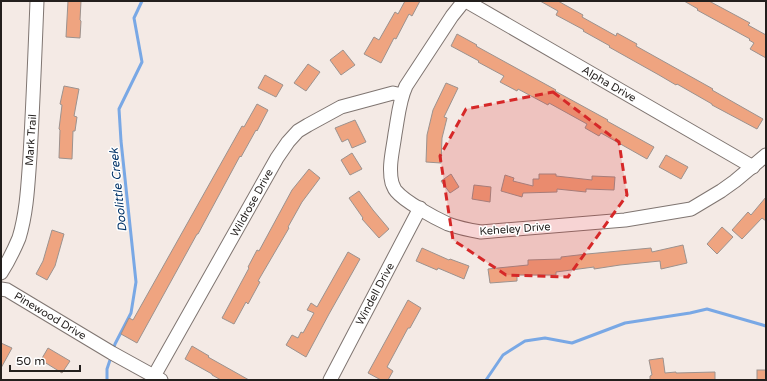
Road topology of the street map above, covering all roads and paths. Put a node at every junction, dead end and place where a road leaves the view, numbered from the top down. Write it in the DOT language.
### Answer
graph roads {
  1 [pos="38,1"];
  2 [pos="465,1"];
  3 [pos="402,95"];
  4 [pos="766,155"];
  5 [pos="753,167"];
  6 [pos="420,208"];
  7 [pos="1,273"];
  8 [pos="1,289"];
  9 [pos="158,378"];
  10 [pos="330,380"];
  1 -- 7 [label="street, Mark Trail"];
  2 -- 3 [label="street, Keheley Drive"];
  2 -- 5 [label="street, Alpha Drive"];
  3 -- 6 [label="street, Keheley Drive"];
  3 -- 9 [label="street, Wildrose Drive"];
  4 -- 5 [label="street, Keheley Drive"];
  5 -- 6 [label="street, Keheley Drive"];
  6 -- 10 [label="street, Windell Drive"];
  8 -- 9 [label="street, Pinewood Drive"];
}
